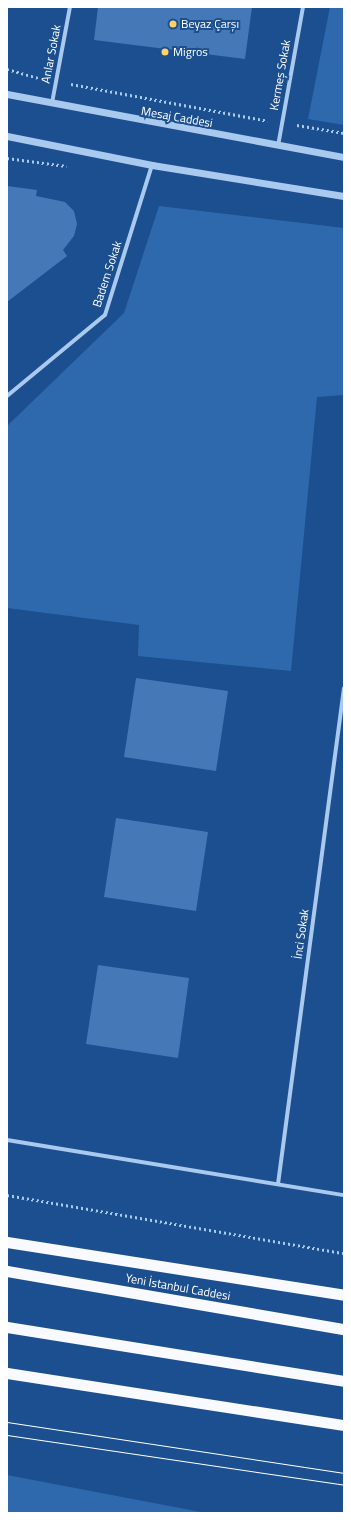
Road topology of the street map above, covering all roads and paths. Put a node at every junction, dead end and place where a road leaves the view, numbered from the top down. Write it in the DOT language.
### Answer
graph roads {
  1 [pos="70,7"];
  2 [pos="303,7"];
  3 [pos="7,69"];
  4 [pos="56,82"];
  5 [pos="7,94"];
  6 [pos="51,105"];
  7 [pos="282,123"];
  8 [pos="344,132"];
  9 [pos="7,136"];
  10 [pos="278,146"];
  11 [pos="344,157"];
  12 [pos="152,165"];
  13 [pos="344,196"];
  14 [pos="7,396"];
  15 [pos="344,688"];
  16 [pos="7,1140"];
  17 [pos="278,1184"];
  18 [pos="7,1195"];
  19 [pos="344,1195"];
  20 [pos="7,1242"];
  21 [pos="344,1253"];
  22 [pos="7,1271"];
  23 [pos="344,1295"];
  24 [pos="7,1327"];
  25 [pos="344,1329"];
  26 [pos="7,1373"];
  27 [pos="344,1381"];
  28 [pos="344,1425"];
  1 -- 4 [label="street, Anlar Sokak"];
  2 -- 7 [label="street, Kermeş Sokak"];
  3 -- 4 [label="path"];
  4 -- 6 [label="street, Anlar Sokak"];
  4 -- 7 [label="path"];
  5 -- 6 [label="street, Mesaj Caddesi"];
  6 -- 10 [label="street, Mesaj Caddesi"];
  7 -- 8 [label="path"];
  7 -- 10 [label="street, Kermeş Sokak"];
  9 -- 12 [label="street"];
  10 -- 11 [label="street, Mesaj Caddesi"];
  12 -- 13 [label="street"];
  12 -- 14 [label="street, Badem Sokak"];
  15 -- 17 [label="street, İnci Sokak"];
  16 -- 17 [label="street"];
  17 -- 19 [label="street"];
  18 -- 21 [label="path"];
  20 -- 23 [label="highway"];
  22 -- 25 [label="highway, Yeni İstanbul Caddesi"];
  24 -- 27 [label="highway"];
  26 -- 28 [label="highway"];
}
